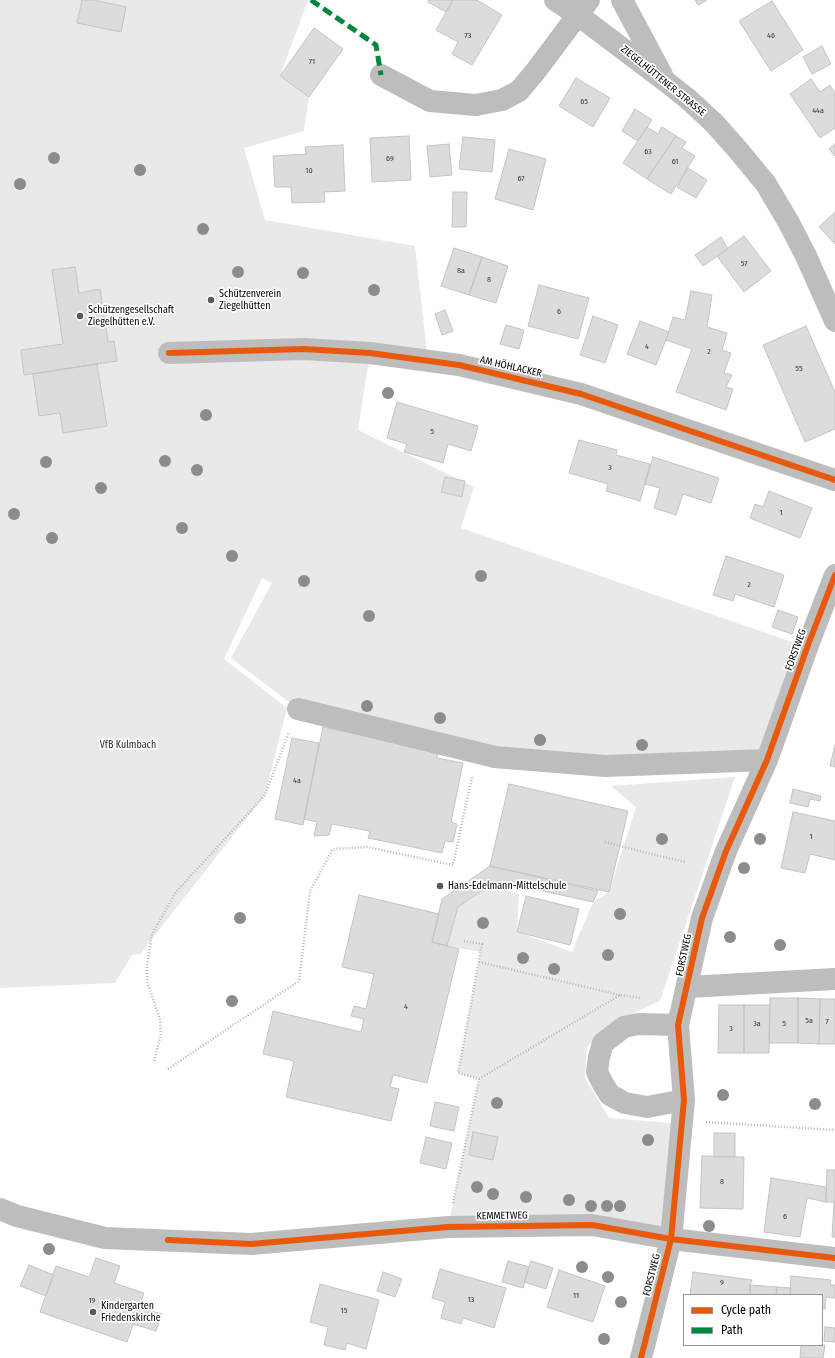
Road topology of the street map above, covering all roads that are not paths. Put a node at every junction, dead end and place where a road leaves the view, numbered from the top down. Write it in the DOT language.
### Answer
graph roads {
  1 [pos="555,0"];
  2 [pos="622,0"];
  3 [pos="584,8"];
  4 [pos="381,75"];
  5 [pos="664,80"];
  6 [pos="835,321"];
  7 [pos="169,353"];
  8 [pos="835,480"];
  9 [pos="835,575"];
  10 [pos="298,709"];
  11 [pos="767,760"];
  12 [pos="835,980"];
  13 [pos="687,987"];
  14 [pos="678,1025"];
  15 [pos="683,1110"];
  16 [pos="0,1209"];
  17 [pos="671,1239"];
  18 [pos="835,1258"];
  19 [pos="641,1358"];
  1 -- 3 [label="street, ZIEGELHÜTTENER STRASSE"];
  2 -- 5 [label="street"];
  3 -- 4 [label="street"];
  3 -- 5 [label="street, ZIEGELHÜTTENER STRASSE"];
  5 -- 6 [label="street, ZIEGELHÜTTENER STRASSE"];
  7 -- 8 [label="street, AM HÖHLACKER"];
  9 -- 11 [label="street, FORSTWEG"];
  10 -- 11 [label="street"];
  11 -- 13 [label="street, FORSTWEG"];
  12 -- 13 [label="street, FORSTWEG"];
  13 -- 14 [label="street, FORSTWEG"];
  14 -- 15 [label="street, FORSTWEG"];
  14 -- 15 [label="street"];
  15 -- 17 [label="street, FORSTWEG"];
  16 -- 17 [label="street, KEMMETWEG"];
  17 -- 18 [label="street, KEMMETWEG"];
  17 -- 19 [label="street, FORSTWEG"];
}
